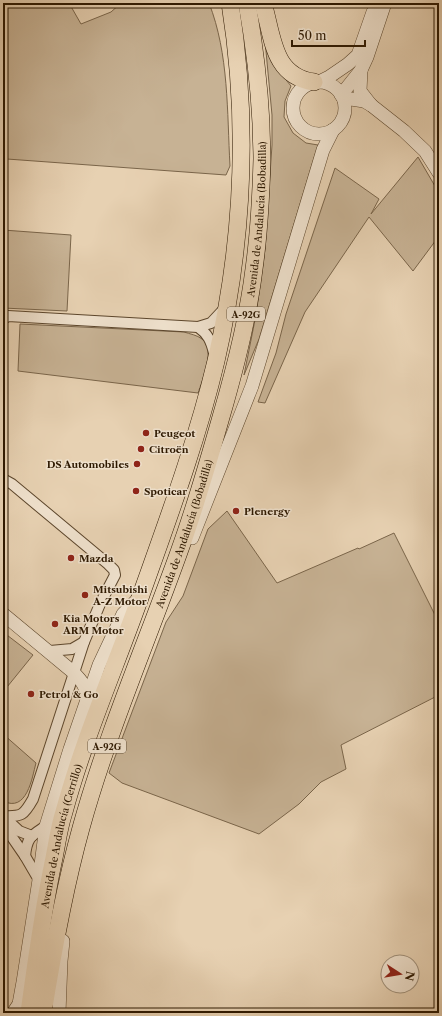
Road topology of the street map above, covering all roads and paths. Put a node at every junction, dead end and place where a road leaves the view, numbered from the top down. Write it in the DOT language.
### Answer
graph roads {
  1 [pos="218,3"];
  2 [pos="230,3"];
  3 [pos="247,3"];
  4 [pos="263,3"];
  5 [pos="376,3"];
  6 [pos="385,3"];
  7 [pos="361,70"];
  8 [pos="238,71"];
  9 [pos="317,82"];
  10 [pos="342,98"];
  11 [pos="371,106"];
  12 [pos="343,117"];
  13 [pos="333,130"];
  14 [pos="439,173"];
  15 [pos="226,306"];
  16 [pos="3,319"];
  17 [pos="198,327"];
  18 [pos="216,361"];
  19 [pos="3,479"];
  20 [pos="140,597"];
  21 [pos="3,614"];
  22 [pos="156,614"];
  23 [pos="84,642"];
  24 [pos="50,651"];
  25 [pos="99,665"];
  26 [pos="73,672"];
  27 [pos="87,700"];
  28 [pos="91,727"];
  29 [pos="70,749"];
  30 [pos="3,816"];
  31 [pos="3,824"];
  32 [pos="46,826"];
  33 [pos="32,836"];
  34 [pos="25,856"];
  35 [pos="39,880"];
  36 [pos="31,1009"];
  1 -- 8 [label="highway"];
  2 -- 8 [label="highway, Avenida de Andalucía (Bobadilla) / A-92G"];
  3 -- 22 [label="highway, Avenida de Andalucía (Bobadilla) / A-92G"];
  4 -- 9 [label="highway"];
  5 -- 9 [label="street"];
  6 -- 7 [label="street"];
  7 -- 10 [label="street"];
  7 -- 11 [label="street"];
  8 -- 15 [label="highway, Avenida de Andalucía (Bobadilla) / A-92G"];
  9 -- 10 [label="street"];
  9 -- 13 [label="street"];
  10 -- 11 [label="street"];
  10 -- 12 [label="street"];
  11 -- 12 [label="street"];
  11 -- 14 [label="street"];
  12 -- 13 [label="street"];
  13 -- 22 [label="street"];
  15 -- 17 [label="street"];
  15 -- 18 [label="highway, Avenida de Andalucía (Bobadilla) / A-92G"];
  16 -- 17 [label="street"];
  17 -- 18 [label="street"];
  18 -- 20 [label="highway, Avenida de Andalucía (Bobadilla) / A-92G"];
  19 -- 23 [label="street"];
  20 -- 25 [label="street, Avenida de Andalucía (Cerrillo)"];
  20 -- 28 [label="highway, Avenida de Andalucía (Cerrillo) / A-92G"];
  21 -- 24 [label="street"];
  22 -- 36 [label="highway, Avenida de Andalucía (Cerrillo) / A-92G"];
  23 -- 24 [label="street"];
  23 -- 26 [label="street"];
  24 -- 26 [label="street"];
  25 -- 26 [label="street"];
  25 -- 27 [label="street, Avenida de Andalucía (Cerrillo)"];
  26 -- 27 [label="street"];
  26 -- 30 [label="street"];
  27 -- 29 [label="street, Avenida de Andalucía (Cerrillo)"];
  28 -- 29 [label="street"];
  28 -- 36 [label="highway, Avenida de Andalucía (Cerrillo) / A-92G"];
  29 -- 32 [label="street, Avenida de Andalucía (Cerrillo)"];
  30 -- 33 [label="street"];
  31 -- 34 [label="street"];
  32 -- 33 [label="street"];
  32 -- 35 [label="street, Avenida de Andalucía (Cerrillo)"];
  33 -- 34 [label="street"];
  34 -- 35 [label="street"];
  35 -- 36 [label="street, Avenida de Andalucía (Cerrillo)"];
}
